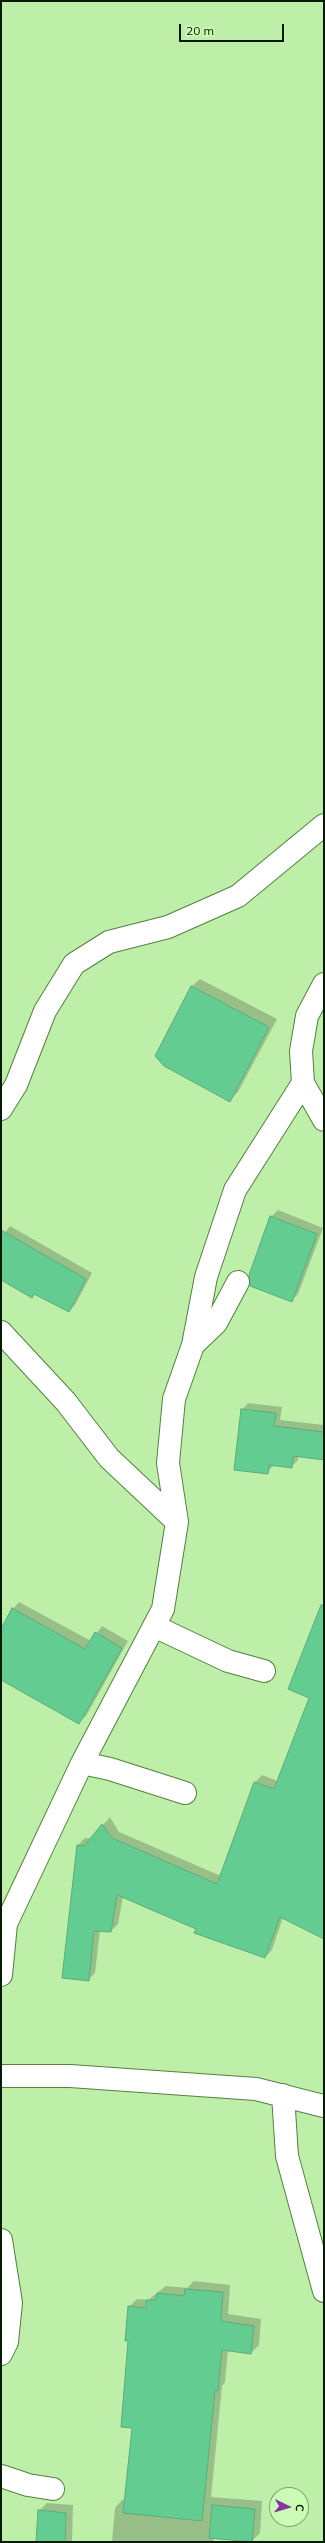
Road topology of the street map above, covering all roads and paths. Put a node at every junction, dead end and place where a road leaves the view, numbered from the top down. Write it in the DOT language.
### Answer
graph roads {
  1 [pos="324,825"];
  2 [pos="324,984"];
  3 [pos="303,1084"];
  4 [pos="1,1109"];
  5 [pos="324,1120"];
  6 [pos="238,1282"];
  7 [pos="1,1332"];
  8 [pos="193,1345"];
  9 [pos="177,1522"];
  10 [pos="154,1626"];
  11 [pos="264,1671"];
  12 [pos="82,1763"];
  13 [pos="186,1793"];
  14 [pos="1,1975"];
  15 [pos="1,2076"];
  16 [pos="283,2095"];
  17 [pos="324,2106"];
  18 [pos="1,2240"];
  19 [pos="324,2291"];
  20 [pos="1,2354"];
  21 [pos="1,2476"];
  22 [pos="53,2489"];
  1 -- 4 [label="street"];
  2 -- 3 [label="street"];
  3 -- 5 [label="street"];
  3 -- 8 [label="street"];
  6 -- 8 [label="street"];
  7 -- 9 [label="street"];
  8 -- 9 [label="street"];
  9 -- 10 [label="street"];
  10 -- 11 [label="street"];
  10 -- 12 [label="street"];
  12 -- 13 [label="street"];
  12 -- 14 [label="street"];
  15 -- 16 [label="street"];
  16 -- 17 [label="street"];
  16 -- 19 [label="street"];
  18 -- 20 [label="street"];
  21 -- 22 [label="street"];
}
